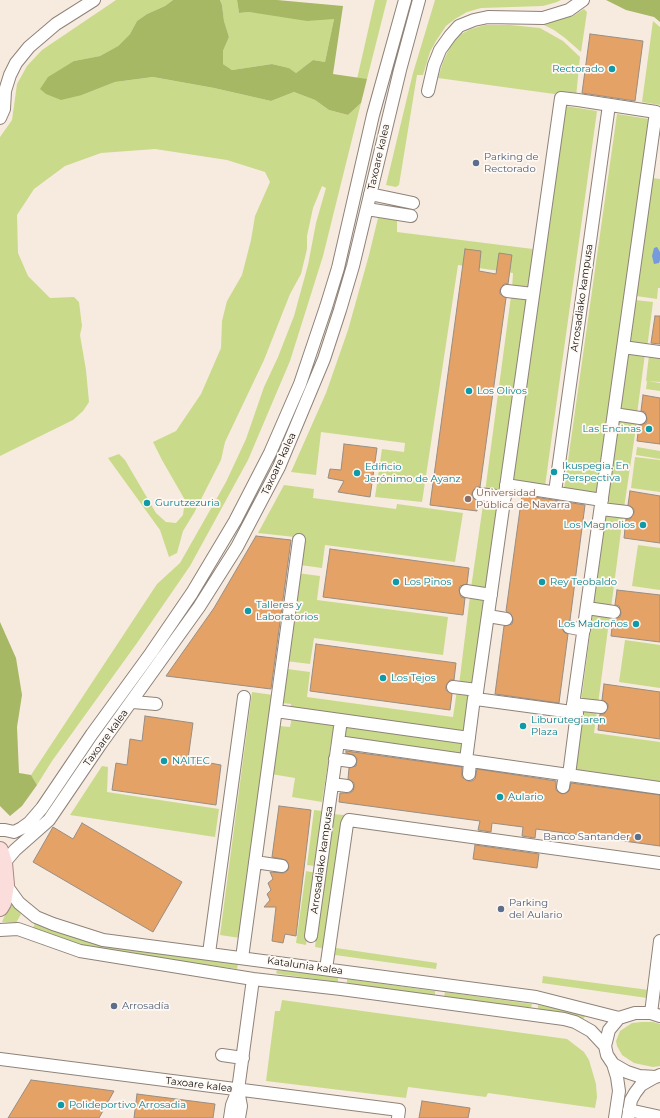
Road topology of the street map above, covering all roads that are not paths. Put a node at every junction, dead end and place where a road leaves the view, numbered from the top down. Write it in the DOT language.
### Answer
graph roads {
  1 [pos="94,0"];
  2 [pos="405,0"];
  3 [pos="420,0"];
  4 [pos="583,0"];
  5 [pos="428,91"];
  6 [pos="610,105"];
  7 [pos="0,118"];
  8 [pos="654,170"];
  9 [pos="370,194"];
  10 [pos="413,203"];
  11 [pos="367,209"];
  12 [pos="411,216"];
  13 [pos="507,290"];
  14 [pos="533,294"];
  15 [pos="623,347"];
  16 [pos="660,352"];
  17 [pos="614,414"];
  18 [pos="640,418"];
  19 [pos="506,485"];
  20 [pos="555,492"];
  21 [pos="479,494"];
  22 [pos="504,497"];
  23 [pos="601,504"];
  24 [pos="627,512"];
  25 [pos="299,540"];
  26 [pos="466,591"];
  27 [pos="491,595"];
  28 [pos="587,608"];
  29 [pos="614,612"];
  30 [pos="488,616"];
  31 [pos="506,618"];
  32 [pos="569,627"];
  33 [pos="584,630"];
  34 [pos="453,687"];
  35 [pos="477,694"];
  36 [pos="244,697"];
  37 [pos="133,702"];
  38 [pos="156,704"];
  39 [pos="572,708"];
  40 [pos="601,708"];
  41 [pos="276,711"];
  42 [pos="341,720"];
  43 [pos="468,738"];
  44 [pos="338,742"];
  45 [pos="336,759"];
  46 [pos="468,760"];
  47 [pos="350,761"];
  48 [pos="469,774"];
  49 [pos="567,774"];
  50 [pos="332,784"];
  51 [pos="347,786"];
  52 [pos="563,787"];
  53 [pos="660,788"];
  54 [pos="0,830"];
  55 [pos="2,857"];
  56 [pos="255,862"];
  57 [pos="660,862"];
  58 [pos="282,866"];
  59 [pos="6,885"];
  60 [pos="0,908"];
  61 [pos="0,930"];
  62 [pos="312,936"];
  63 [pos="660,941"];
  64 [pos="209,953"];
  65 [pos="242,958"];
  66 [pos="326,969"];
  67 [pos="253,979"];
  68 [pos="656,1014"];
  69 [pos="619,1018"];
  70 [pos="605,1046"];
  71 [pos="222,1051"];
  72 [pos="243,1054"];
  73 [pos="0,1060"];
  74 [pos="614,1064"];
  75 [pos="658,1076"];
  76 [pos="238,1090"];
  77 [pos="398,1114"];
  78 [pos="629,1114"];
  79 [pos="660,1117"];
  80 [pos="230,1118"];
  81 [pos="239,1118"];
  82 [pos="615,1118"];
  1 -- 7 [label="street"];
  2 -- 54 [label="street, Taxoare kalea"];
  3 -- 9 [label="street, Taxoare kalea"];
  4 -- 5 [label="street"];
  6 -- 8 [label="street"];
  6 -- 14 [label="street"];
  6 -- 20 [label="street, Arrosadiako kampusa"];
  8 -- 15 [label="street"];
  9 -- 10 [label="street"];
  9 -- 11 [label="street, Taxoare kalea"];
  11 -- 12 [label="street"];
  11 -- 37 [label="street, Taxoare kalea"];
  13 -- 14 [label="street"];
  14 -- 19 [label="street"];
  15 -- 16 [label="street"];
  15 -- 17 [label="street"];
  17 -- 18 [label="street"];
  17 -- 23 [label="street"];
  19 -- 20 [label="street"];
  19 -- 22 [label="street"];
  20 -- 23 [label="street"];
  21 -- 22 [label="street"];
  22 -- 27 [label="street"];
  23 -- 24 [label="street"];
  23 -- 28 [label="street"];
  25 -- 41 [label="street"];
  26 -- 27 [label="street"];
  27 -- 30 [label="street"];
  28 -- 29 [label="street"];
  28 -- 33 [label="street"];
  30 -- 31 [label="street"];
  30 -- 35 [label="street"];
  32 -- 33 [label="street"];
  33 -- 39 [label="street"];
  34 -- 35 [label="street"];
  35 -- 39 [label="street"];
  35 -- 43 [label="street"];
  36 -- 64 [label="street"];
  37 -- 38 [label="street"];
  37 -- 55 [label="street, Taxoare kalea"];
  39 -- 40 [label="street"];
  39 -- 49 [label="street"];
  41 -- 42 [label="street"];
  41 -- 56 [label="street"];
  42 -- 43 [label="street"];
  42 -- 44 [label="street, Arrosadiako kampusa"];
  43 -- 46 [label="street"];
  44 -- 45 [label="street, Arrosadiako kampusa"];
  44 -- 46 [label="street"];
  45 -- 47 [label="street"];
  45 -- 50 [label="street, Arrosadiako kampusa"];
  46 -- 48 [label="street"];
  46 -- 49 [label="street"];
  49 -- 52 [label="street"];
  49 -- 53 [label="street"];
  50 -- 51 [label="street"];
  50 -- 62 [label="street, Arrosadiako kampusa"];
  55 -- 59 [label="main road"];
  56 -- 58 [label="street"];
  56 -- 65 [label="street"];
  57 -- 66 [label="street"];
  59 -- 60 [label="main road"];
  59 -- 64 [label="street, Katalunia kalea"];
  61 -- 67 [label="street, Katalunia kalea"];
  63 -- 68 [label="street"];
  64 -- 65 [label="street, Katalunia kalea"];
  65 -- 66 [label="street, Katalunia kalea"];
  66 -- 69 [label="street, Katalunia kalea"];
  67 -- 70 [label="street, Katalunia kalea"];
  67 -- 72 [label="street"];
  68 -- 69 [label="street"];
  69 -- 70 [label="street"];
  70 -- 74 [label="street, Katalunia kalea"];
  71 -- 72 [label="street"];
  72 -- 76 [label="street"];
  73 -- 76 [label="street, Taxoare kalea"];
  74 -- 75 [label="street"];
  74 -- 82 [label="street, Katalunia kalea"];
  75 -- 78 [label="street"];
  76 -- 77 [label="street, Taxoare kalea"];
  76 -- 80 [label="street"];
  76 -- 81 [label="street"];
  78 -- 79 [label="street"];
}
